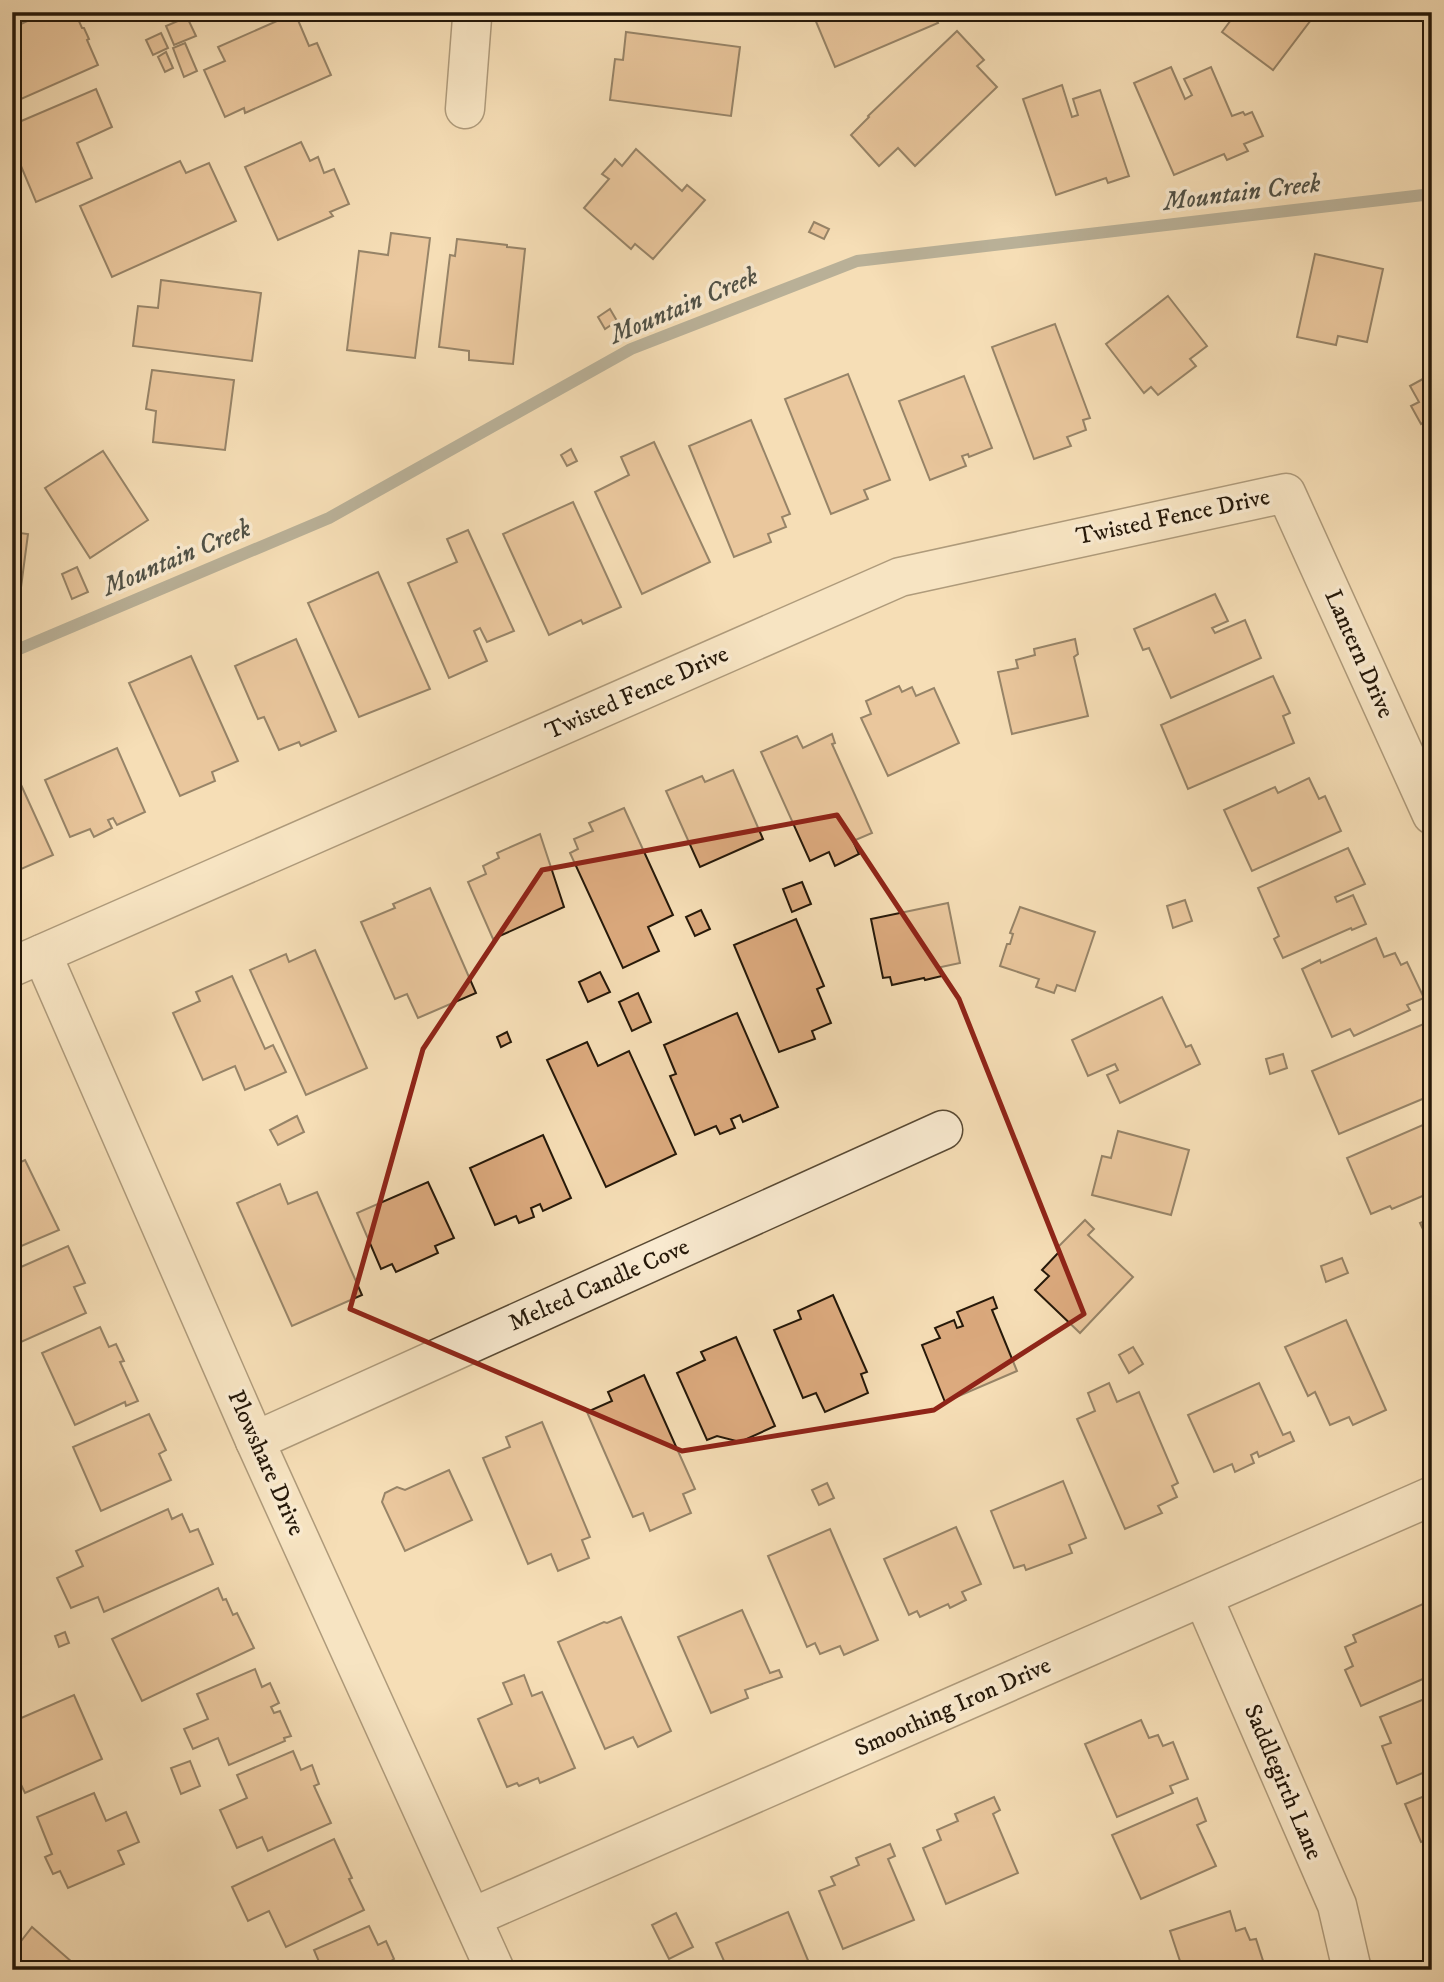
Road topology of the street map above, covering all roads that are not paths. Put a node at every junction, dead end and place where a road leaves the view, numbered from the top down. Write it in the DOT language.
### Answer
graph roads {
  1 [pos="469,12"];
  2 [pos="465,109"];
  3 [pos="1286,493"];
  4 [pos="1432,815"];
  5 [pos="27,960"];
  6 [pos="943,1130"];
  7 [pos="256,1441"];
  8 [pos="1432,1496"];
  9 [pos="1203,1597"];
  10 [pos="473,1917"];
  11 [pos="495,1970"];
  12 [pos="1352,1970"];
  1 -- 2 [label="street"];
  3 -- 4 [label="street, Lantern Drive"];
  3 -- 5 [label="street, Twisted Fence Drive"];
  5 -- 7 [label="street, Plowshare Drive"];
  6 -- 7 [label="street, Melted Candle Cove"];
  7 -- 10 [label="street, Plowshare Drive"];
  8 -- 9 [label="street, Smoothing Iron Drive"];
  9 -- 10 [label="street, Smoothing Iron Drive"];
  9 -- 12 [label="street, Saddlegirth Lane"];
  10 -- 11 [label="street, Plowshare Drive"];
}
